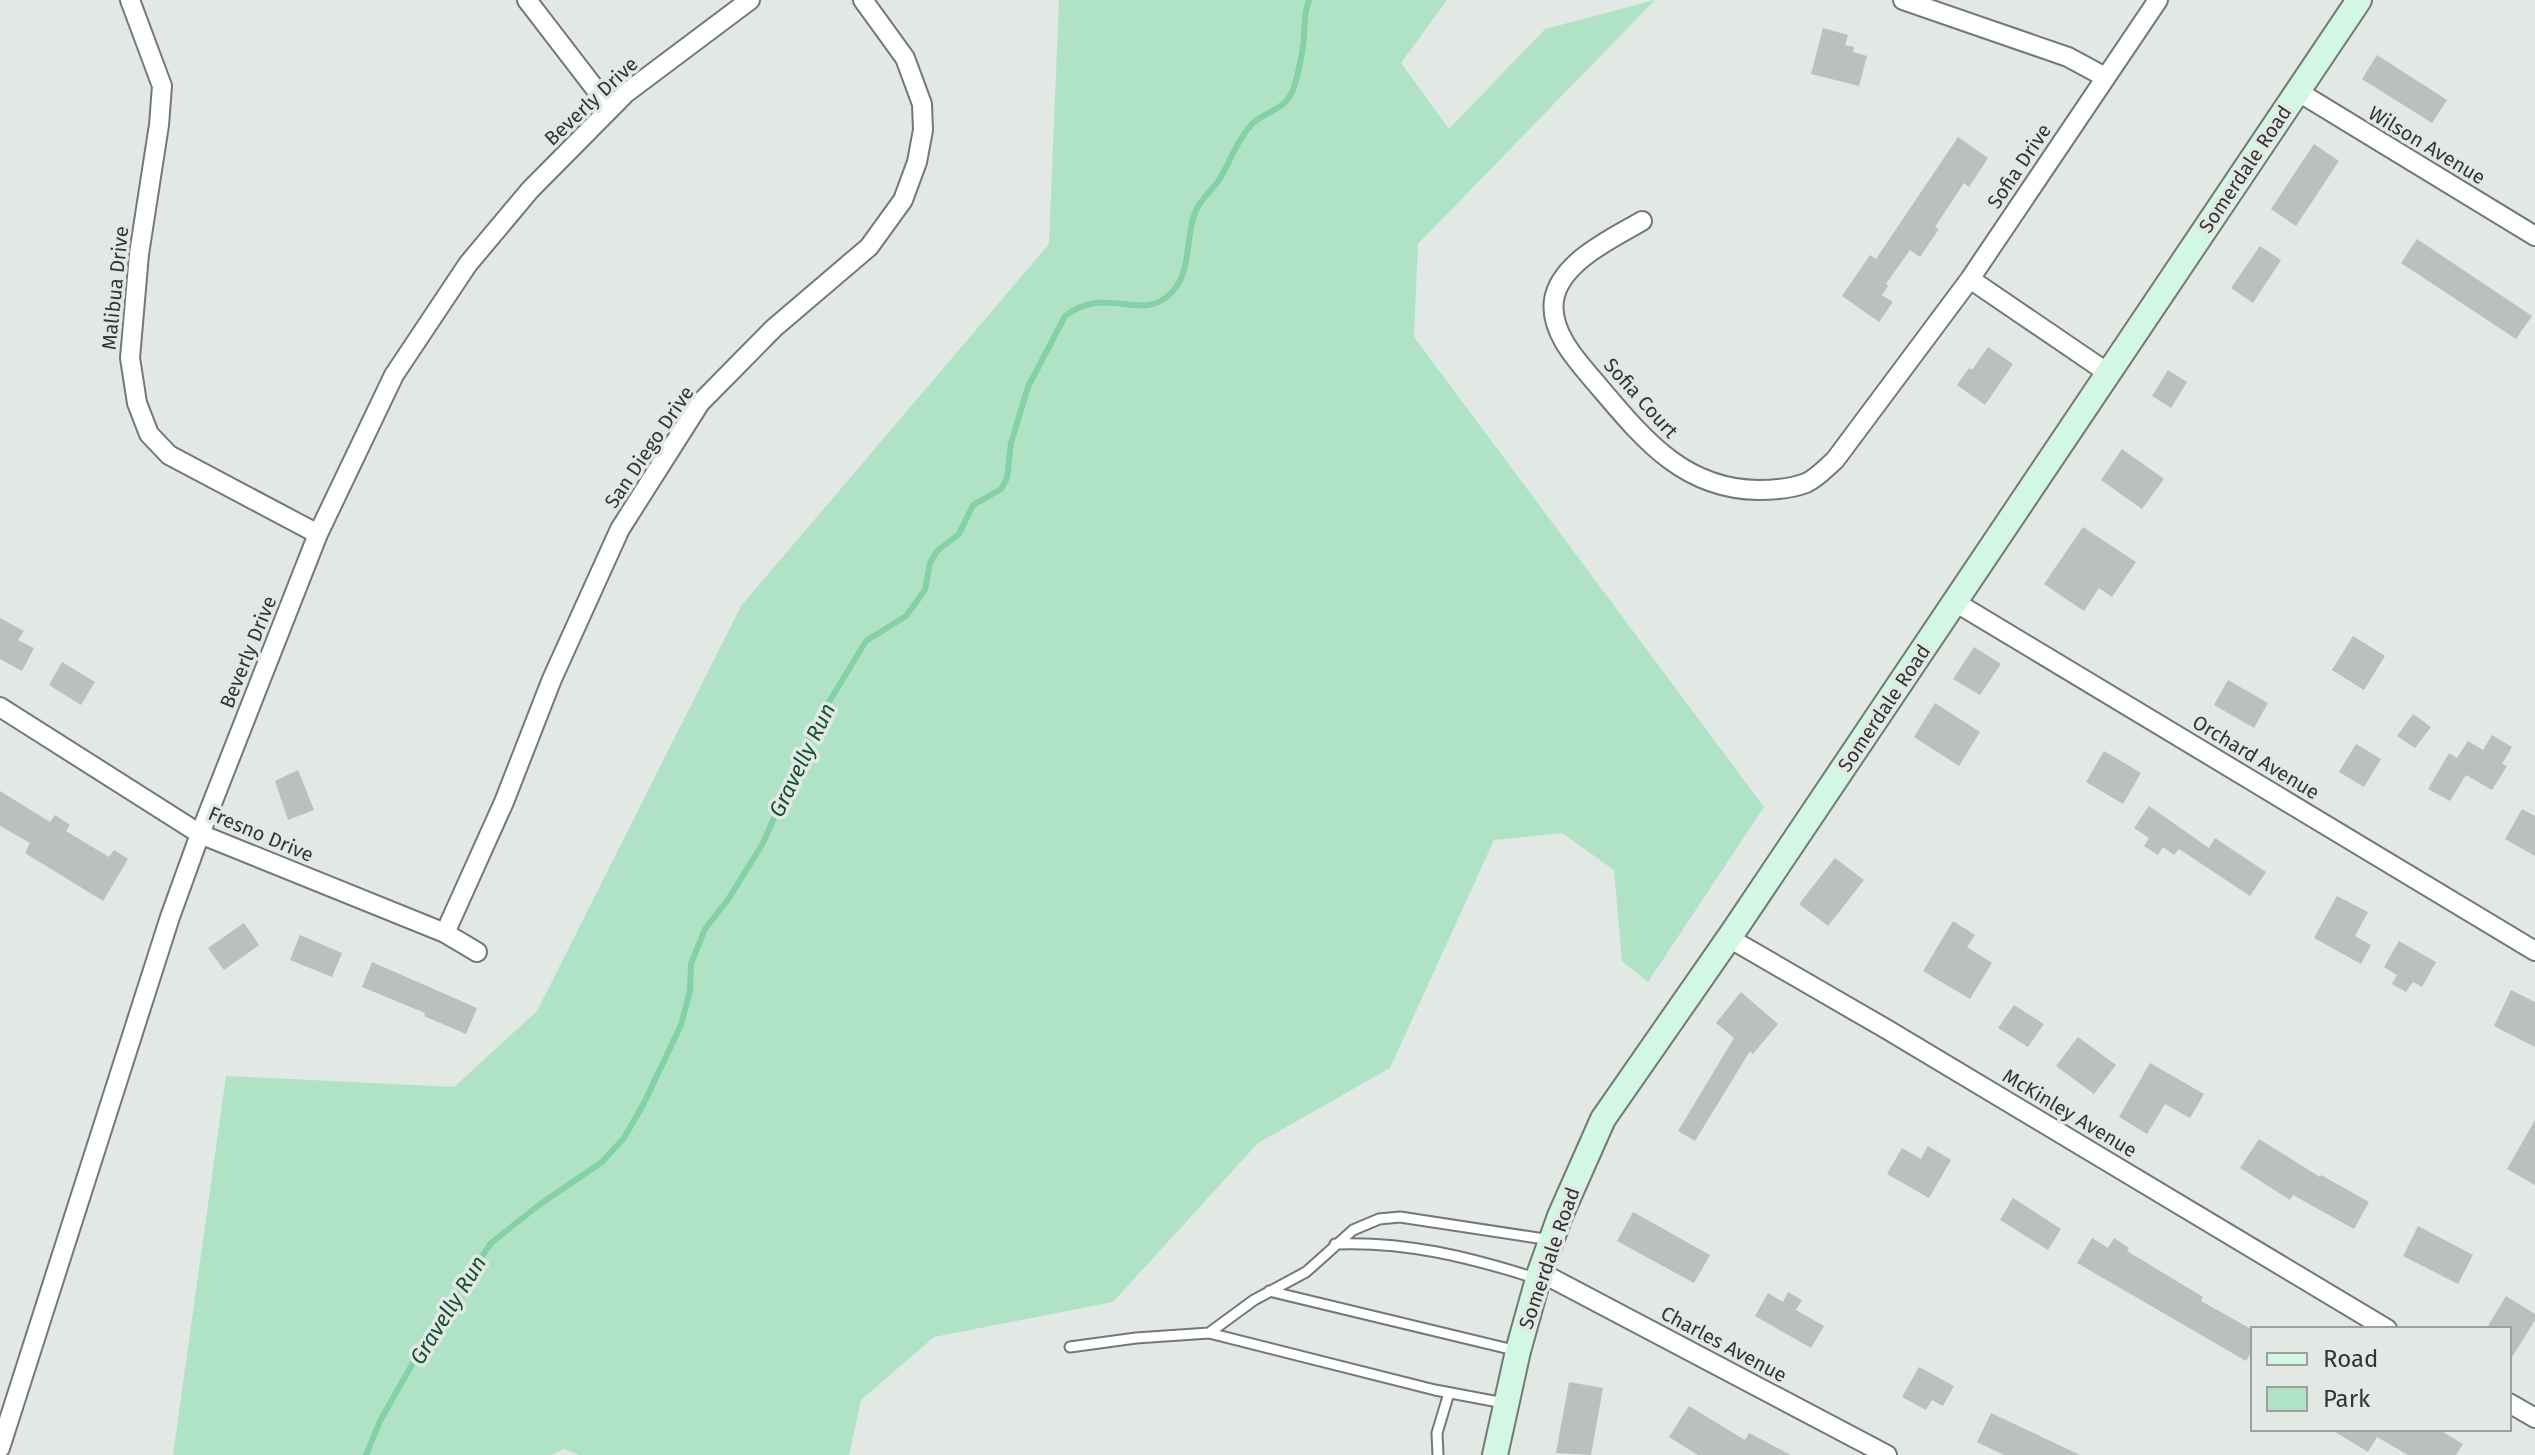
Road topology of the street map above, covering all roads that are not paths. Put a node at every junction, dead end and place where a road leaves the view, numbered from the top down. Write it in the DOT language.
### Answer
graph roads {
  1 [pos="130,0"];
  2 [pos="527,0"];
  3 [pos="750,0"];
  4 [pos="863,0"];
  5 [pos="1903,0"];
  6 [pos="2158,0"];
  7 [pos="2359,0"];
  8 [pos="2105,77"];
  9 [pos="2297,91"];
  10 [pos="610,108"];
  11 [pos="1642,221"];
  12 [pos="2535,236"];
  13 [pos="1970,279"];
  14 [pos="2108,373"];
  15 [pos="1871,412"];
  16 [pos="318,534"];
  17 [pos="1955,602"];
  18 [pos="0,707"];
  19 [pos="200,834"];
  20 [pos="445,933"];
  21 [pos="1729,938"];
  22 [pos="2535,951"];
  23 [pos="477,952"];
  24 [pos="1551,1240"];
  25 [pos="1335,1244"];
  26 [pos="1539,1276"];
  27 [pos="1269,1291"];
  28 [pos="2384,1327"];
  29 [pos="1209,1333"];
  30 [pos="1070,1347"];
  31 [pos="1518,1351"];
  32 [pos="1449,1393"];
  33 [pos="1508,1403"];
  34 [pos="2511,1404"];
  35 [pos="2535,1418"];
  36 [pos="0,1448"];
  37 [pos="1438,1455"];
  38 [pos="1495,1455"];
  39 [pos="1887,1455"];
  1 -- 16 [label="street, Malibua Drive"];
  2 -- 10 [label="street"];
  3 -- 10 [label="street, Beverly Drive"];
  4 -- 20 [label="street, San Diego Drive"];
  5 -- 8 [label="street"];
  6 -- 8 [label="street, Sofia Drive"];
  7 -- 9 [label="main road, Somerdale Road"];
  8 -- 13 [label="street, Sofia Drive"];
  9 -- 12 [label="street, Wilson Avenue"];
  9 -- 14 [label="main road, Somerdale Road"];
  10 -- 16 [label="street, Beverly Drive"];
  11 -- 15 [label="street, Sofia Court"];
  13 -- 14 [label="street"];
  13 -- 15 [label="street, Sofia Drive"];
  14 -- 17 [label="main road, Somerdale Road"];
  16 -- 19 [label="street, Beverly Drive"];
  17 -- 21 [label="main road, Somerdale Road"];
  17 -- 22 [label="street, Orchard Avenue"];
  18 -- 19 [label="street, Fresno Drive"];
  19 -- 20 [label="street, Fresno Drive"];
  19 -- 36 [label="street, Beverly Drive"];
  20 -- 23 [label="street, Fresno Drive"];
  21 -- 24 [label="main road, Somerdale Road"];
  21 -- 28 [label="street, McKinley Avenue"];
  24 -- 25 [label="lane"];
  24 -- 26 [label="main road, Somerdale Road"];
  25 -- 26 [label="lane"];
  25 -- 27 [label="lane"];
  26 -- 31 [label="main road, Somerdale Road"];
  26 -- 39 [label="street, Charles Avenue"];
  27 -- 29 [label="lane"];
  27 -- 31 [label="lane"];
  29 -- 30 [label="lane"];
  29 -- 32 [label="lane"];
  31 -- 33 [label="main road, Somerdale Road"];
  32 -- 33 [label="lane"];
  32 -- 37 [label="lane"];
  33 -- 38 [label="main road, Somerdale Road"];
  34 -- 35 [label="street"];
}
